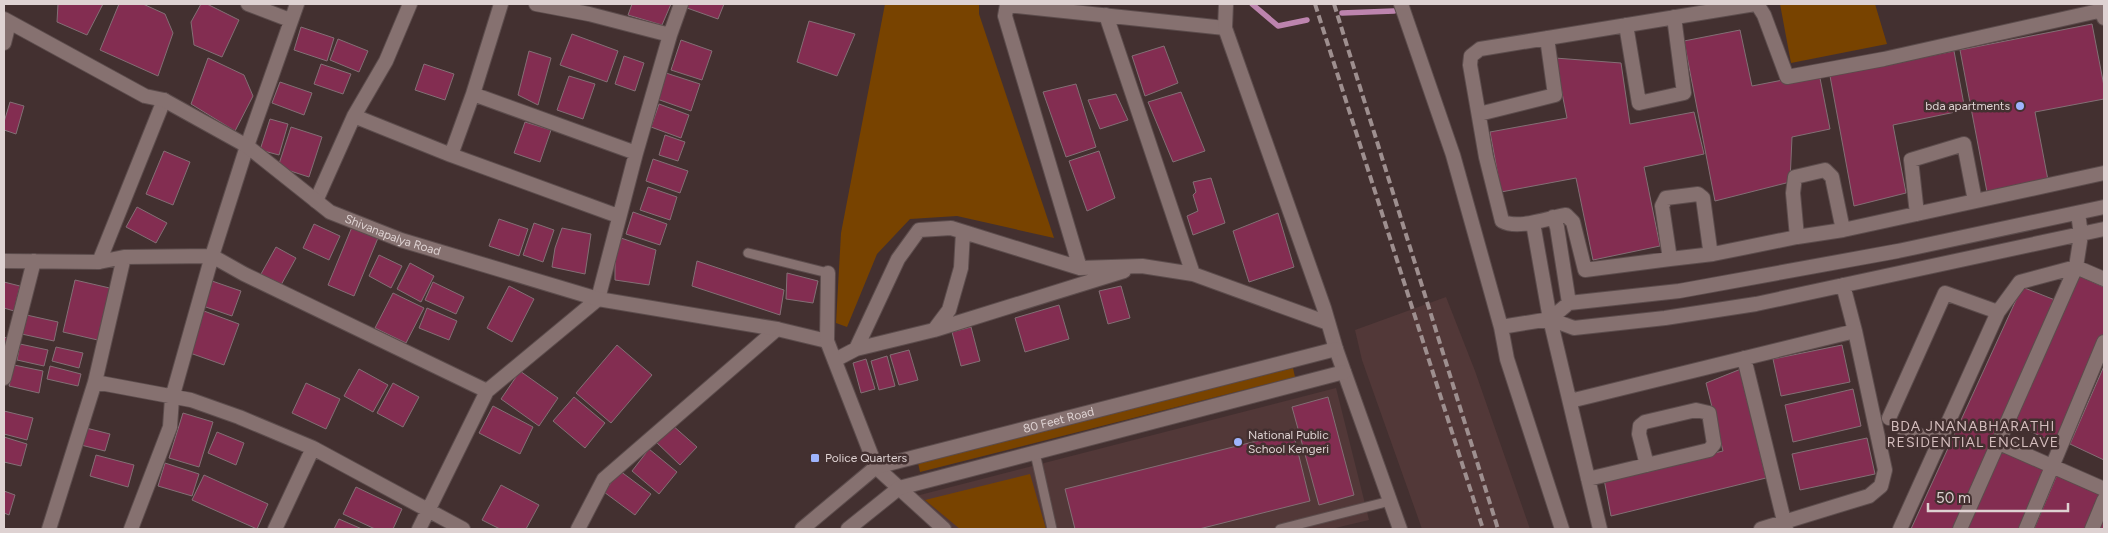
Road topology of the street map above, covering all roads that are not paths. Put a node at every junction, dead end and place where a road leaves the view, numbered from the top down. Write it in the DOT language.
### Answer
graph roads {
  1 [pos="248,4"];
  2 [pos="297,4"];
  3 [pos="410,4"];
  4 [pos="501,4"];
  5 [pos="536,4"];
  6 [pos="681,4"];
  7 [pos="1226,4"];
  8 [pos="1401,4"];
  9 [pos="1756,4"];
  10 [pos="591,9"];
  11 [pos="1106,15"];
  12 [pos="1674,17"];
  13 [pos="2104,18"];
  14 [pos="290,20"];
  15 [pos="7,21"];
  16 [pos="1626,25"];
  17 [pos="1225,28"];
  18 [pos="670,35"];
  19 [pos="1547,38"];
  20 [pos="4,43"];
  21 [pos="473,94"];
  22 [pos="164,100"];
  23 [pos="1479,114"];
  24 [pos="354,116"];
  25 [pos="247,146"];
  26 [pos="636,153"];
  27 [pos="451,156"];
  28 [pos="2104,173"];
  29 [pos="316,201"];
  30 [pos="1975,201"];
  31 [pos="2104,207"];
  32 [pos="2078,213"];
  33 [pos="1917,214"];
  34 [pos="618,216"];
  35 [pos="1553,217"];
  36 [pos="1533,223"];
  37 [pos="2104,229"];
  38 [pos="1843,230"];
  39 [pos="963,232"];
  40 [pos="2082,235"];
  41 [pos="1797,238"];
  42 [pos="748,253"];
  43 [pos="1713,254"];
  44 [pos="212,256"];
  45 [pos="124,257"];
  46 [pos="1670,259"];
  47 [pos="4,261"];
  48 [pos="34,261"];
  49 [pos="99,262"];
  50 [pos="1142,266"];
  51 [pos="2076,267"];
  52 [pos="1080,268"];
  53 [pos="828,273"];
  54 [pos="1193,274"];
  55 [pos="2104,279"];
  56 [pos="1843,285"];
  57 [pos="598,299"];
  58 [pos="1569,302"];
  59 [pos="1998,312"];
  60 [pos="1550,319"];
  61 [pos="1328,323"];
  62 [pos="1501,327"];
  63 [pos="777,329"];
  64 [pos="934,330"];
  65 [pos="1856,331"];
  66 [pos="826,341"];
  67 [pos="2104,342"];
  68 [pos="856,349"];
  69 [pos="1336,349"];
  70 [pos="1744,358"];
  71 [pos="835,360"];
  72 [pos="1344,372"];
  73 [pos="4,378"];
  74 [pos="96,382"];
  75 [pos="486,391"];
  76 [pos="172,398"];
  77 [pos="1570,401"];
  78 [pos="1889,418"];
  79 [pos="1903,429"];
  80 [pos="1997,442"];
  81 [pos="1939,443"];
  82 [pos="313,448"];
  83 [pos="1035,453"];
  84 [pos="1647,465"];
  85 [pos="2053,466"];
  86 [pos="876,467"];
  87 [pos="1588,479"];
  88 [pos="899,488"];
  89 [pos="2104,489"];
  90 [pos="2104,500"];
  91 [pos="1390,501"];
  92 [pos="428,511"];
  93 [pos="1785,526"];
  94 [pos="49,529"];
  95 [pos="131,529"];
  96 [pos="275,529"];
  97 [pos="419,529"];
  98 [pos="463,529"];
  99 [pos="578,529"];
  100 [pos="802,529"];
  101 [pos="848,529"];
  102 [pos="944,529"];
  103 [pos="1052,529"];
  104 [pos="1280,529"];
  105 [pos="1400,529"];
  106 [pos="1562,529"];
  107 [pos="1600,529"];
  108 [pos="1761,529"];
  109 [pos="1900,529"];
  110 [pos="1960,529"];
  111 [pos="2026,529"];
  112 [pos="2092,529"];
  1 -- 14 [label="street"];
  2 -- 14 [label="street"];
  3 -- 24 [label="street"];
  4 -- 21 [label="street"];
  5 -- 10 [label="street"];
  6 -- 18 [label="street"];
  7 -- 17 [label="street"];
  8 -- 62 [label="street"];
  9 -- 12 [label="street"];
  9 -- 13 [label="street"];
  10 -- 18 [label="street"];
  11 -- 17 [label="street"];
  11 -- 52 [label="street"];
  11 -- 54 [label="street"];
  12 -- 16 [label="street"];
  12 -- 16 [label="street"];
  14 -- 25 [label="street"];
  15 -- 20 [label="street"];
  15 -- 22 [label="street, Shivanapalya Road"];
  16 -- 19 [label="street"];
  17 -- 61 [label="street"];
  18 -- 26 [label="street"];
  19 -- 23 [label="street"];
  19 -- 23 [label="street"];
  21 -- 26 [label="street"];
  21 -- 27 [label="street"];
  22 -- 25 [label="street, Shivanapalya Road"];
  22 -- 49 [label="street"];
  23 -- 36 [label="street"];
  24 -- 27 [label="street"];
  24 -- 29 [label="street"];
  25 -- 29 [label="street, Shivanapalya Road"];
  25 -- 44 [label="street"];
  26 -- 34 [label="street"];
  27 -- 34 [label="street"];
  28 -- 30 [label="street"];
  29 -- 57 [label="street, Shivanapalya Road"];
  30 -- 33 [label="street"];
  30 -- 33 [label="street"];
  31 -- 32 [label="street"];
  32 -- 40 [label="street"];
  32 -- 58 [label="street"];
  33 -- 38 [label="street"];
  34 -- 57 [label="street"];
  35 -- 36 [label="street"];
  35 -- 46 [label="street"];
  35 -- 58 [label="street"];
  36 -- 60 [label="street"];
  37 -- 40 [label="street"];
  38 -- 41 [label="street"];
  38 -- 41 [label="street"];
  39 -- 52 [label="street"];
  39 -- 64 [label="street"];
  39 -- 68 [label="street"];
  40 -- 51 [label="street"];
  40 -- 56 [label="street"];
  41 -- 43 [label="street"];
  42 -- 53 [label="lane"];
  43 -- 46 [label="street"];
  43 -- 46 [label="street"];
  44 -- 45 [label="street"];
  44 -- 75 [label="street"];
  44 -- 76 [label="street"];
  45 -- 49 [label="street"];
  45 -- 74 [label="street"];
  47 -- 48 [label="street"];
  48 -- 49 [label="street"];
  48 -- 73 [label="street"];
  50 -- 52 [label="street"];
  50 -- 54 [label="street"];
  50 -- 64 [label="street"];
  51 -- 55 [label="street"];
  51 -- 59 [label="street"];
  51 -- 80 [label="street"];
  53 -- 66 [label="street"];
  54 -- 61 [label="street"];
  56 -- 60 [label="street"];
  56 -- 65 [label="street"];
  57 -- 63 [label="street, Shivanapalya Road"];
  57 -- 75 [label="street"];
  58 -- 60 [label="street"];
  59 -- 78 [label="street"];
  59 -- 81 [label="street"];
  60 -- 62 [label="street"];
  60 -- 77 [label="street"];
  61 -- 69 [label="street"];
  62 -- 106 [label="street"];
  63 -- 66 [label="street, Shivanapalya Road"];
  63 -- 99 [label="street"];
  64 -- 68 [label="street"];
  65 -- 70 [label="street"];
  65 -- 93 [label="street"];
  66 -- 71 [label="street"];
  67 -- 85 [label="street"];
  68 -- 71 [label="street"];
  69 -- 72 [label="street"];
  69 -- 86 [label="street, 80 Feet Road"];
  70 -- 77 [label="street"];
  70 -- 93 [label="street"];
  71 -- 86 [label="street"];
  72 -- 83 [label="street, 80 Feet Road"];
  72 -- 91 [label="street"];
  74 -- 76 [label="street"];
  74 -- 94 [label="street"];
  75 -- 92 [label="street"];
  76 -- 82 [label="street"];
  76 -- 95 [label="street"];
  77 -- 87 [label="street"];
  79 -- 81 [label="street"];
  80 -- 85 [label="street"];
  80 -- 110 [label="street"];
  81 -- 109 [label="street"];
  82 -- 92 [label="street"];
  82 -- 96 [label="street"];
  83 -- 88 [label="street, 80 Feet Road"];
  83 -- 103 [label="lane"];
  84 -- 84 [label="street"];
  84 -- 87 [label="street"];
  85 -- 89 [label="street"];
  85 -- 111 [label="street"];
  86 -- 88 [label="street"];
  86 -- 100 [label="street, 80 Feet Road"];
  87 -- 107 [label="street"];
  88 -- 101 [label="street, 80 Feet Road"];
  88 -- 102 [label="street"];
  90 -- 112 [label="street"];
  91 -- 104 [label="lane"];
  91 -- 105 [label="street"];
  92 -- 97 [label="street"];
  92 -- 98 [label="street"];
  93 -- 108 [label="street"];
}
